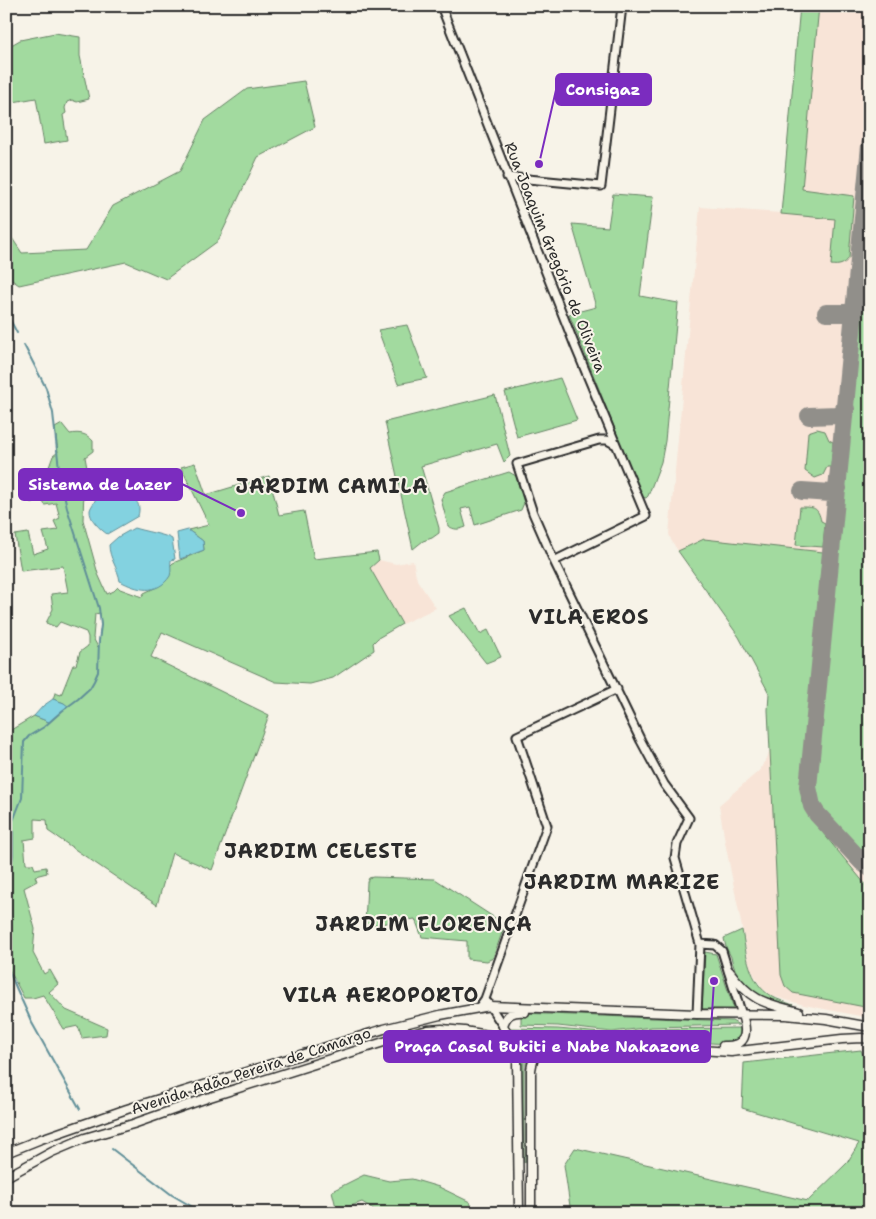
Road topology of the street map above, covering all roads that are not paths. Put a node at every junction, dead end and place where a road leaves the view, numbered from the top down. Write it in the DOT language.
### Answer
graph roads {
  1 [pos="441,6"];
  2 [pos="622,6"];
  3 [pos="508,177"];
  4 [pos="606,422"];
  5 [pos="599,440"];
  6 [pos="616,445"];
  7 [pos="550,552"];
  8 [pos="562,557"];
  9 [pos="554,561"];
  10 [pos="617,689"];
  11 [pos="700,944"];
  12 [pos="714,945"];
  13 [pos="700,956"];
  14 [pos="728,971"];
  15 [pos="488,1002"];
  16 [pos="680,1013"];
  17 [pos="697,1014"];
  18 [pos="725,1014"];
  19 [pos="742,1015"];
  20 [pos="826,1019"];
  21 [pos="503,1026"];
  22 [pos="746,1026"];
  23 [pos="870,1027"];
  24 [pos="497,1036"];
  25 [pos="512,1039"];
  26 [pos="870,1039"];
  27 [pos="556,1041"];
  28 [pos="647,1046"];
  29 [pos="517,1056"];
  30 [pos="6,1154"];
  31 [pos="6,1177"];
  32 [pos="518,1213"];
  33 [pos="531,1213"];
  1 -- 3 [label="street, Rua Joaquim Gregório de Oliveira"];
  2 -- 3 [label="street"];
  3 -- 4 [label="street, Rua Joaquim Gregório de Oliveira"];
  4 -- 5 [label="street"];
  4 -- 6 [label="street, Rua Joaquim Gregório de Oliveira"];
  5 -- 6 [label="street"];
  5 -- 7 [label="street"];
  6 -- 8 [label="street, Rua Joaquim Gregório de Oliveira"];
  7 -- 8 [label="street"];
  7 -- 9 [label="street"];
  8 -- 9 [label="street"];
  9 -- 10 [label="street"];
  10 -- 11 [label="street"];
  10 -- 15 [label="street"];
  11 -- 12 [label="street"];
  11 -- 13 [label="street"];
  12 -- 13 [label="street"];
  12 -- 14 [label="street"];
  13 -- 17 [label="street"];
  14 -- 19 [label="street"];
  14 -- 20 [label="main road"];
  15 -- 16 [label="main road, Avenida Adão Pereira de Camargo"];
  15 -- 21 [label="street"];
  15 -- 30 [label="main road, Avenida Adão Pereira de Camargo"];
  16 -- 17 [label="main road, Avenida Adão Pereira de Camargo"];
  16 -- 21 [label="main road"];
  17 -- 18 [label="main road, Avenida Adão Pereira de Camargo"];
  18 -- 19 [label="main road, Avenida Adão Pereira de Camargo"];
  18 -- 22 [label="main road"];
  19 -- 20 [label="main road, Avenida Adão Pereira de Camargo"];
  19 -- 22 [label="main road"];
  20 -- 23 [label="main road"];
  21 -- 25 [label="main road"];
  22 -- 28 [label="main road"];
  24 -- 25 [label="main road, Avenida Adão Pereira de Camargo"];
  24 -- 29 [label="main road"];
  24 -- 31 [label="main road, Avenida Adão Pereira de Camargo"];
  25 -- 27 [label="main road, Avenida Adão Pereira de Camargo"];
  25 -- 29 [label="main road"];
  26 -- 28 [label="main road, Avenida Adão Pereira de Camargo"];
  27 -- 28 [label="main road, Avenida Adão Pereira de Camargo"];
  27 -- 33 [label="main road"];
  29 -- 32 [label="main road"];
}
